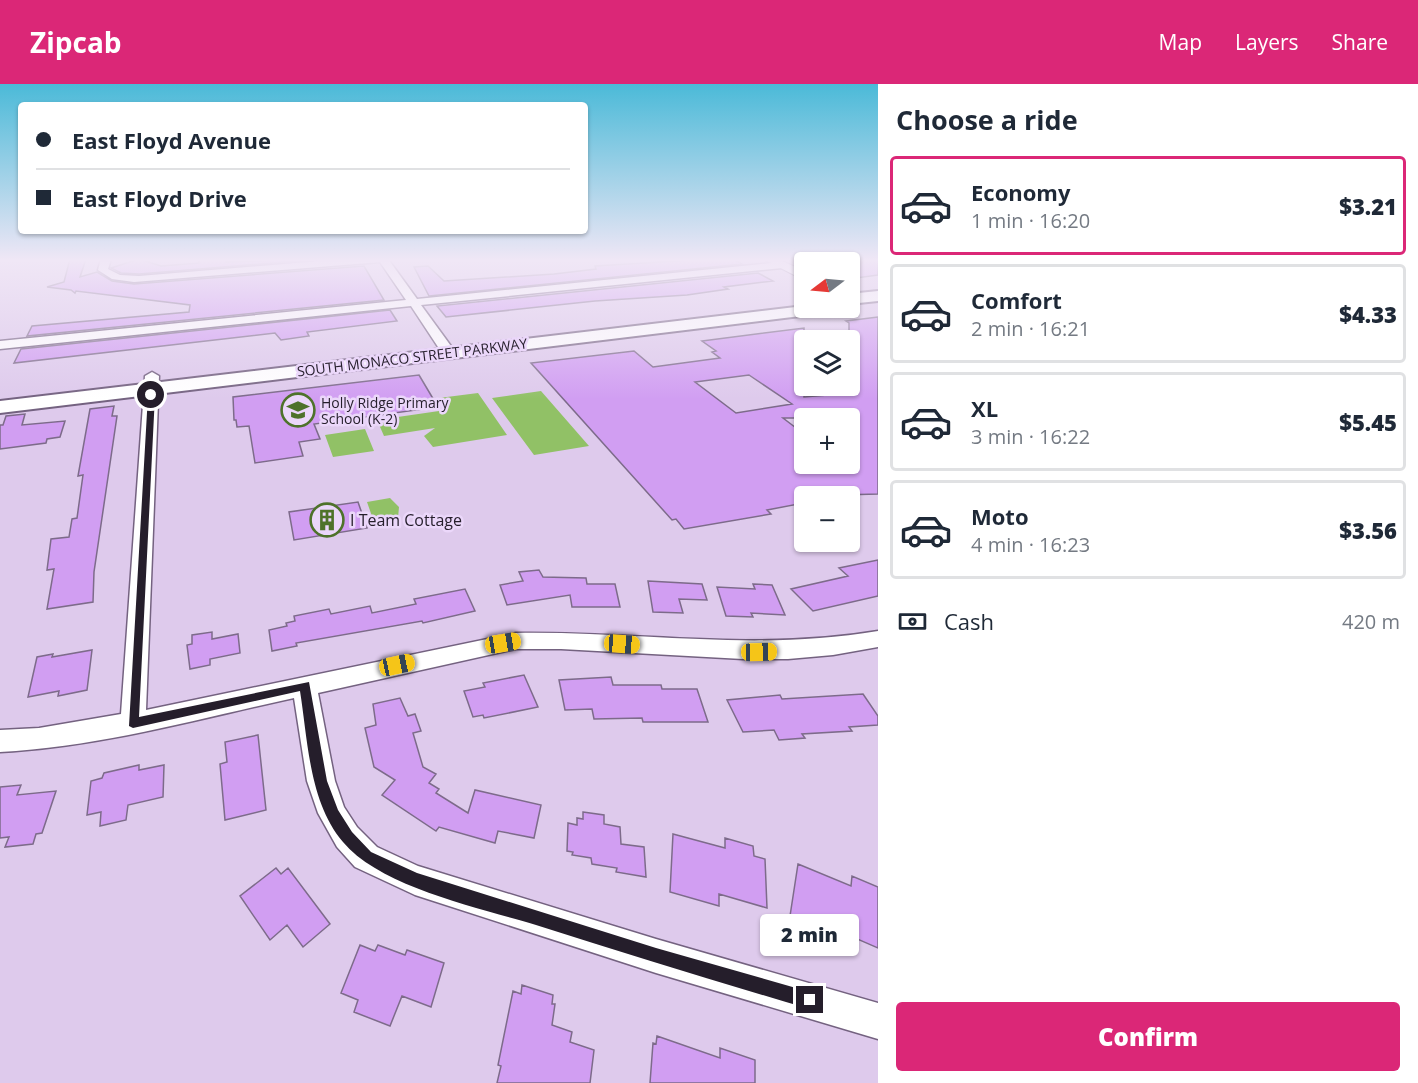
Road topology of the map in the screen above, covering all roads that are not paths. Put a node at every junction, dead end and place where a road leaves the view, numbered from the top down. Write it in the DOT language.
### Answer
graph roads {
  1 [pos="388,306"];
  2 [pos="416,306"];
  3 [pos="768,306"];
  4 [pos="794,311"];
  5 [pos="0,345"];
  6 [pos="446,347"];
  7 [pos="152,382"];
  8 [pos="0,394"];
  9 [pos="0,406"];
  10 [pos="878,639"];
  11 [pos="304,686"];
  12 [pos="133,723"];
  13 [pos="0,741"];
  14 [pos="878,1021"];
  1 -- 5 [label="street"];
  2 -- 6 [label="street"];
  3 -- 6 [label="main road, SOUTH MONACO STREET PARKWAY"];
  4 -- 6 [label="main road, SOUTH MONACO STREET PARKWAY"];
  6 -- 7 [label="main road, SOUTH MONACO STREET PARKWAY"];
  7 -- 8 [label="main road, SOUTH MONACO STREET PARKWAY"];
  7 -- 9 [label="main road, SOUTH MONACO STREET PARKWAY"];
  7 -- 12 [label="street"];
  10 -- 11 [label="street"];
  11 -- 12 [label="street"];
  11 -- 14 [label="street"];
  12 -- 13 [label="street"];
}
